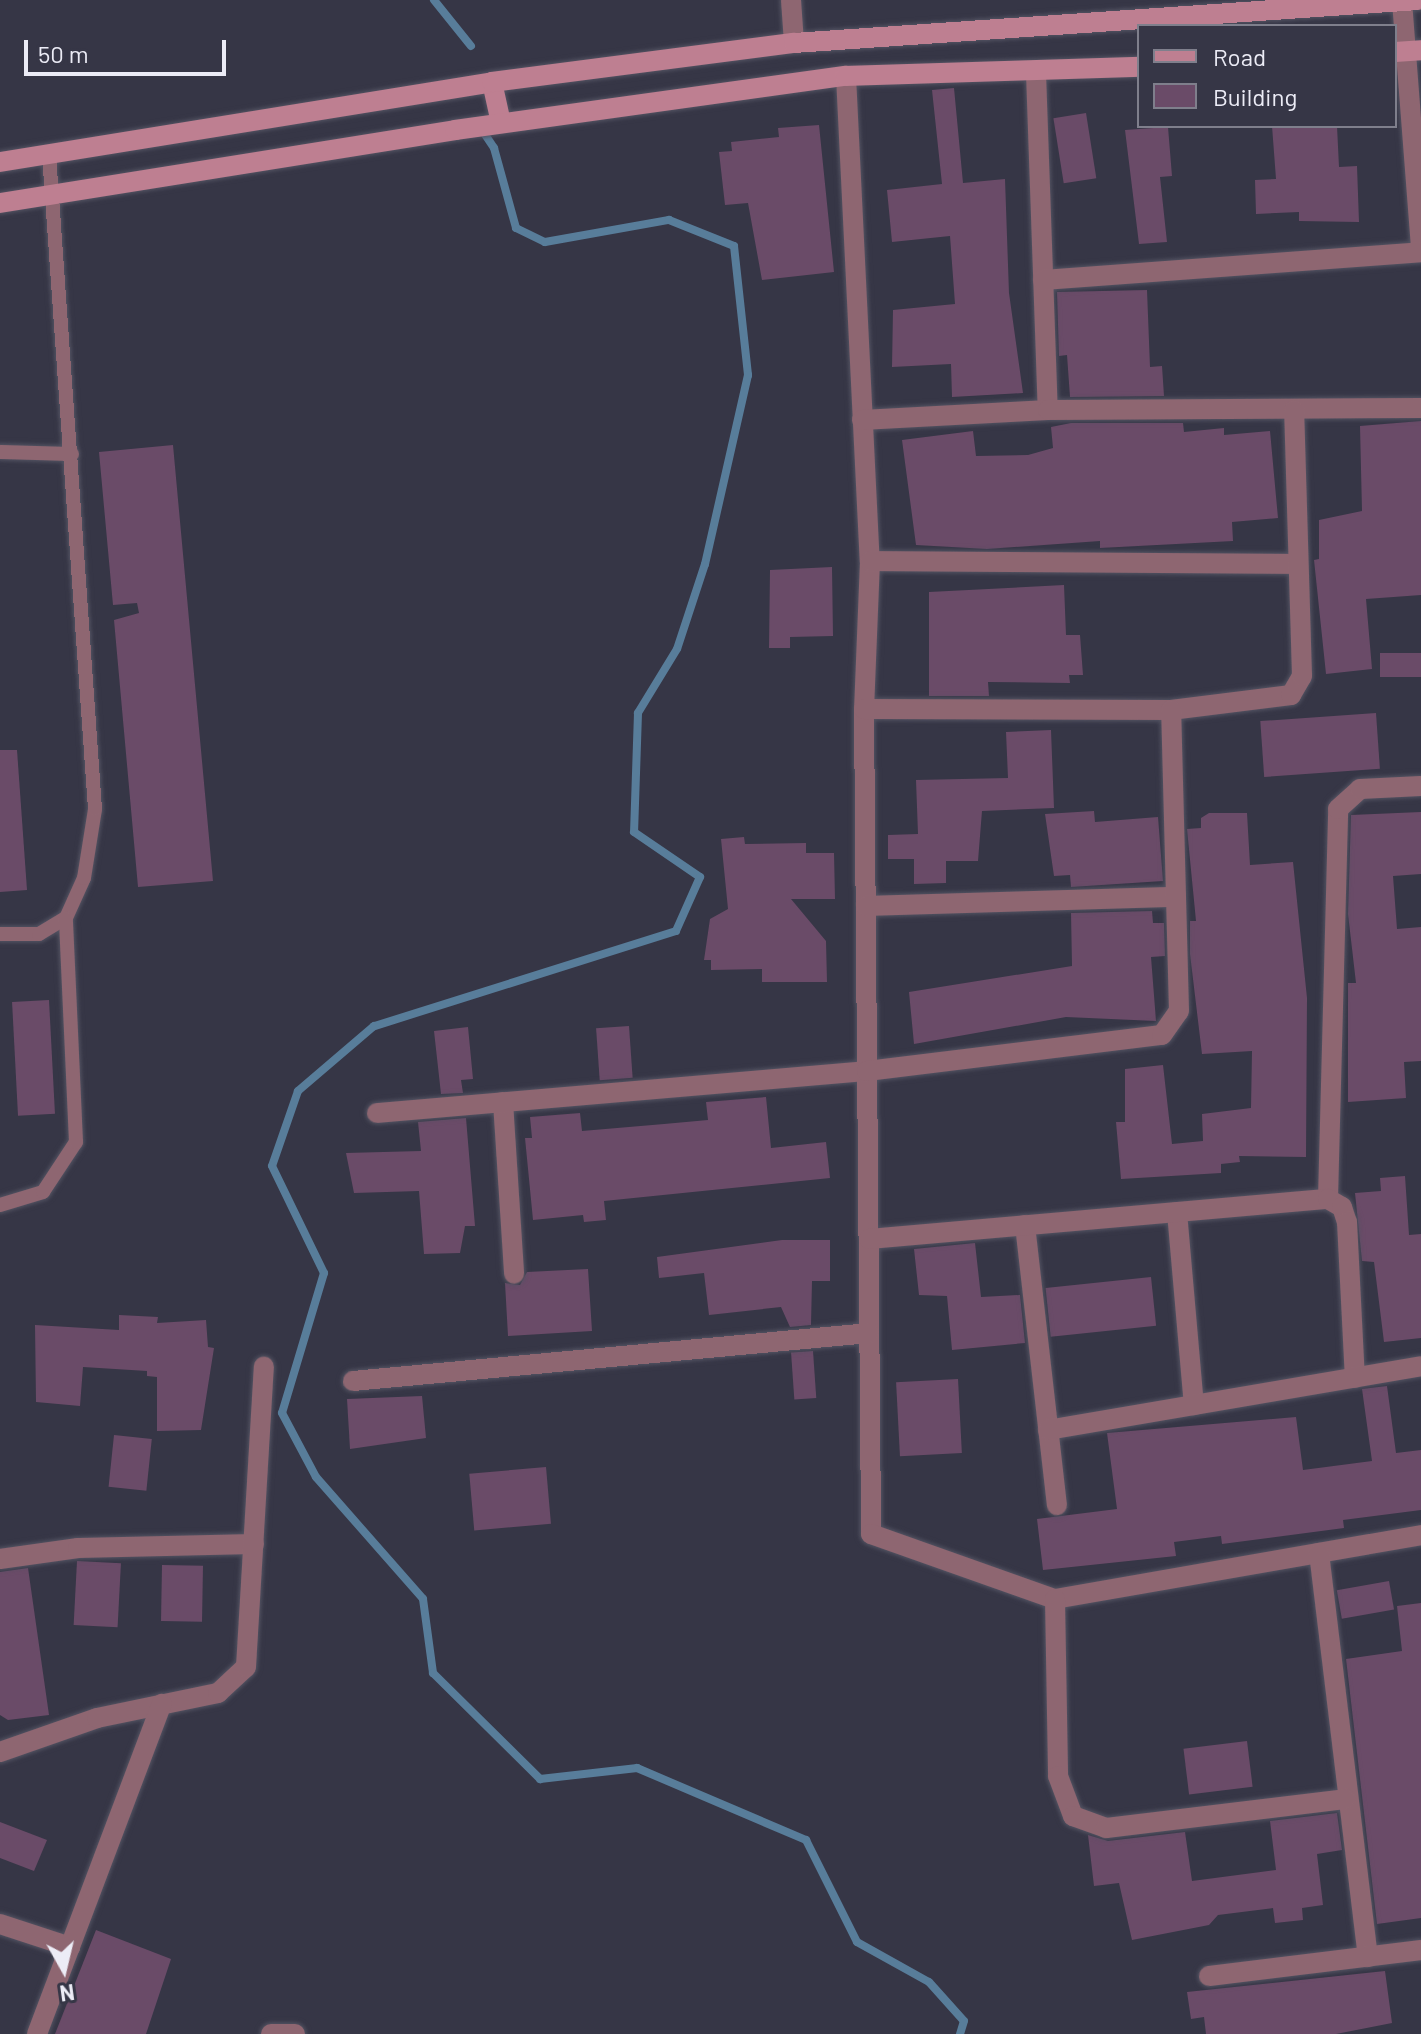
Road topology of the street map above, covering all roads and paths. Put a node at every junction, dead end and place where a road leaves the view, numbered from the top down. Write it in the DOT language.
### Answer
graph roads {
  1 [pos="791,0"];
  2 [pos="1418,0"];
  3 [pos="1402,1"];
  4 [pos="794,43"];
  5 [pos="1407,51"];
  6 [pos="1137,67"];
  7 [pos="1036,73"];
  8 [pos="846,76"];
  9 [pos="492,82"];
  10 [pos="501,123"];
  11 [pos="49,155"];
  12 [pos="0,162"];
  13 [pos="52,196"];
  14 [pos="0,203"];
  15 [pos="1421,246"];
  16 [pos="1421,252"];
  17 [pos="1043,280"];
  18 [pos="1421,408"];
  19 [pos="1048,410"];
  20 [pos="1294,410"];
  21 [pos="862,420"];
  22 [pos="0,452"];
  23 [pos="72,454"];
  24 [pos="870,561"];
  25 [pos="1298,564"];
  26 [pos="864,709"];
  27 [pos="1171,710"];
  28 [pos="1421,786"];
  29 [pos="1176,897"];
  30 [pos="866,906"];
  31 [pos="66,918"];
  32 [pos="0,934"];
  33 [pos="867,1071"];
  34 [pos="503,1102"];
  35 [pos="377,1113"];
  36 [pos="1328,1199"];
  37 [pos="0,1205"];
  38 [pos="1177,1212"];
  39 [pos="1025,1225"];
  40 [pos="869,1239"];
  41 [pos="514,1274"];
  42 [pos="869,1333"];
  43 [pos="1421,1366"];
  44 [pos="264,1367"];
  45 [pos="1355,1378"];
  46 [pos="353,1381"];
  47 [pos="1194,1405"];
  48 [pos="1048,1430"];
  49 [pos="1057,1505"];
  50 [pos="1421,1535"];
  51 [pos="254,1544"];
  52 [pos="1319,1553"];
  53 [pos="0,1559"];
  54 [pos="1055,1599"];
  55 [pos="162,1704"];
  56 [pos="0,1752"];
  57 [pos="1345,1799"];
  58 [pos="0,1924"];
  59 [pos="70,1947"];
  60 [pos="1421,1950"];
  61 [pos="1368,1957"];
  62 [pos="1209,1976"];
  63 [pos="37,2034"];
  64 [pos="271,2034"];
  65 [pos="295,2034"];
  1 -- 4 [label="street"];
  2 -- 3 [label="main road"];
  3 -- 4 [label="main road"];
  3 -- 5 [label="street"];
  4 -- 9 [label="main road"];
  5 -- 15 [label="street"];
  6 -- 7 [label="main road"];
  7 -- 8 [label="main road"];
  7 -- 17 [label="street"];
  8 -- 10 [label="main road"];
  8 -- 21 [label="street"];
  9 -- 10 [label="main road"];
  9 -- 11 [label="main road"];
  10 -- 13 [label="main road"];
  11 -- 12 [label="main road"];
  11 -- 13 [label="lane"];
  13 -- 14 [label="main road"];
  13 -- 23 [label="lane"];
  16 -- 17 [label="street"];
  17 -- 19 [label="street"];
  18 -- 20 [label="street"];
  19 -- 20 [label="street"];
  19 -- 21 [label="street"];
  20 -- 25 [label="street"];
  21 -- 24 [label="street"];
  22 -- 23 [label="lane"];
  23 -- 31 [label="lane"];
  24 -- 25 [label="street"];
  24 -- 26 [label="street"];
  25 -- 27 [label="street"];
  26 -- 27 [label="street"];
  26 -- 30 [label="street"];
  27 -- 29 [label="street"];
  28 -- 36 [label="street"];
  29 -- 30 [label="street"];
  29 -- 33 [label="street"];
  30 -- 33 [label="street"];
  31 -- 32 [label="lane"];
  31 -- 37 [label="lane"];
  33 -- 34 [label="street"];
  33 -- 40 [label="street"];
  34 -- 35 [label="street"];
  34 -- 41 [label="street"];
  36 -- 38 [label="street"];
  36 -- 45 [label="street"];
  38 -- 39 [label="street"];
  38 -- 47 [label="street"];
  39 -- 40 [label="street"];
  39 -- 48 [label="street"];
  40 -- 42 [label="street"];
  42 -- 46 [label="street"];
  42 -- 54 [label="street"];
  43 -- 45 [label="street"];
  44 -- 51 [label="street"];
  45 -- 47 [label="street"];
  47 -- 48 [label="street"];
  48 -- 49 [label="street"];
  50 -- 52 [label="street"];
  51 -- 53 [label="street"];
  51 -- 55 [label="street"];
  52 -- 54 [label="street"];
  52 -- 57 [label="street"];
  54 -- 57 [label="street"];
  55 -- 56 [label="street"];
  55 -- 59 [label="street"];
  57 -- 61 [label="street"];
  58 -- 59 [label="street"];
  59 -- 63 [label="street"];
  60 -- 61 [label="street"];
  61 -- 62 [label="street"];
  64 -- 65 [label="street"];
}
